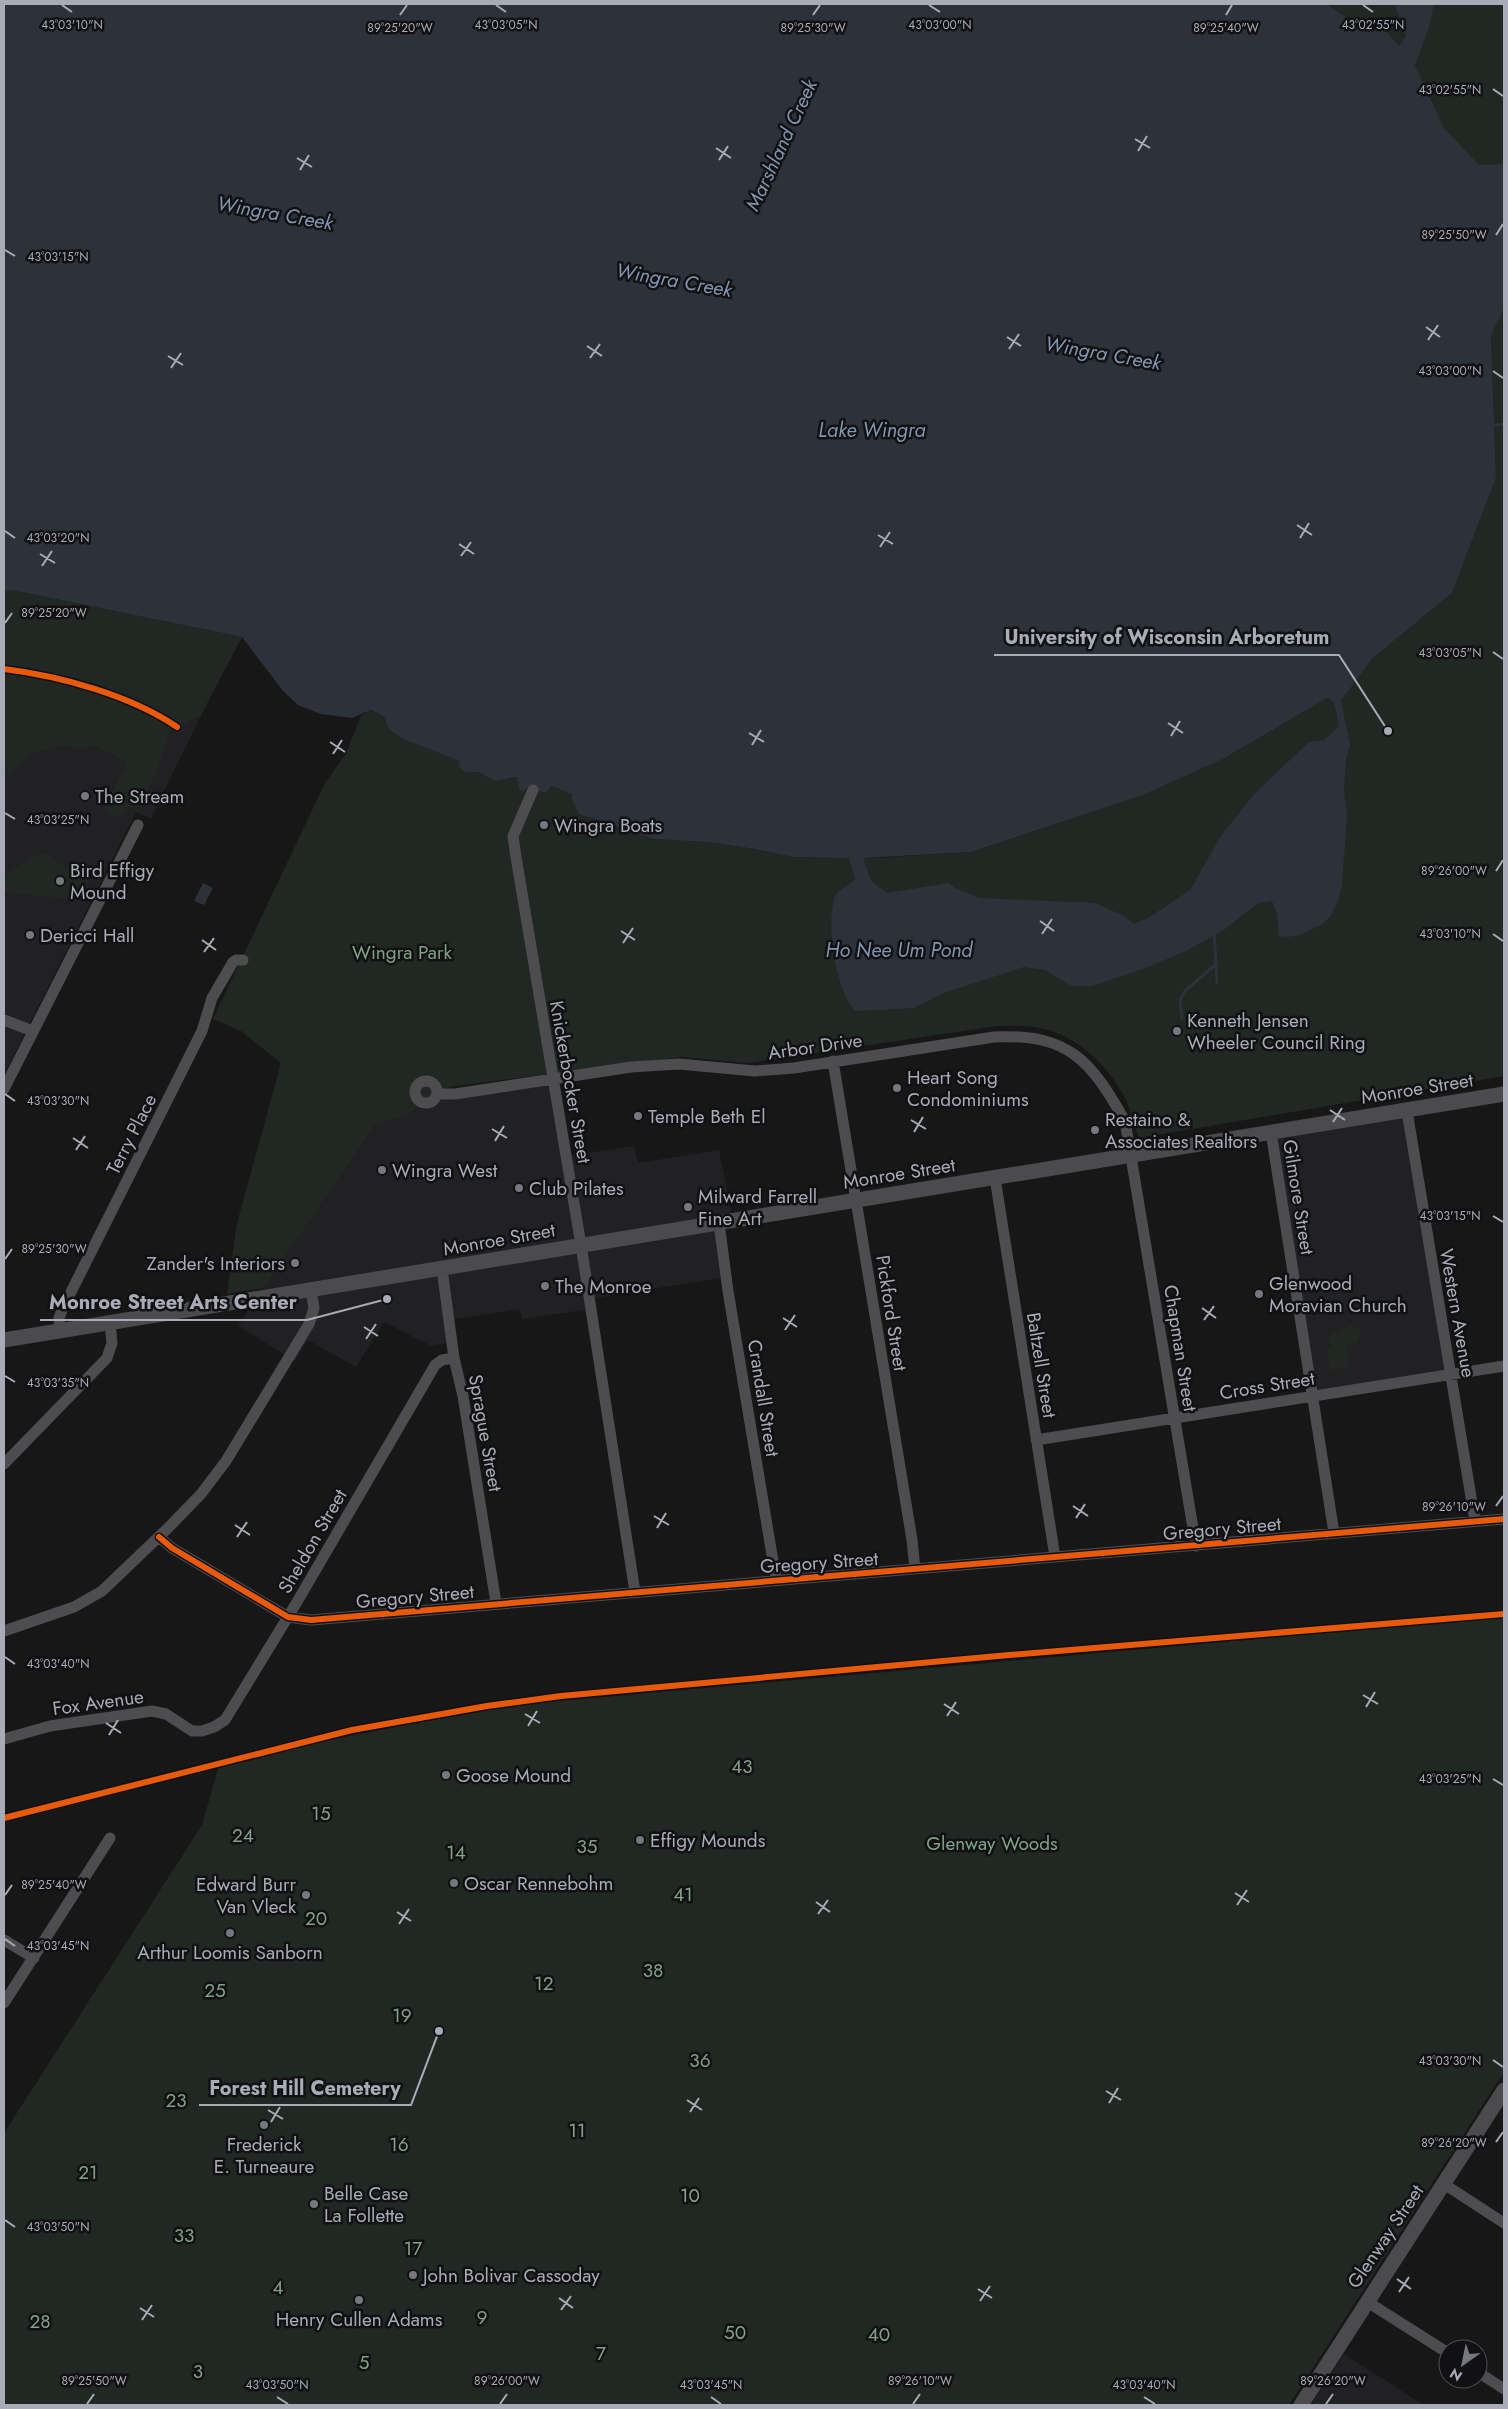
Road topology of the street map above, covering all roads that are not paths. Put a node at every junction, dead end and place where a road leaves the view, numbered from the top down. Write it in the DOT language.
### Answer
graph roads {
  1 [pos="533,790"];
  2 [pos="138,825"];
  3 [pos="243,960"];
  4 [pos="4,1020"];
  5 [pos="33,1031"];
  6 [pos="833,1061"];
  7 [pos="552,1080"];
  8 [pos="4,1089"];
  9 [pos="437,1094"];
  10 [pos="1504,1094"];
  11 [pos="1407,1111"];
  12 [pos="1271,1132"];
  13 [pos="1132,1156"];
  14 [pos="995,1178"];
  15 [pos="856,1200"];
  16 [pos="719,1223"];
  17 [pos="581,1245"];
  18 [pos="442,1269"];
  19 [pos="311,1290"];
  20 [pos="110,1323"];
  21 [pos="60,1331"];
  22 [pos="4,1340"];
  23 [pos="454,1358"];
  24 [pos="1504,1366"];
  25 [pos="1452,1373"];
  26 [pos="1313,1396"];
  27 [pos="1174,1417"];
  28 [pos="1036,1440"];
  29 [pos="4,1464"];
  30 [pos="1504,1519"];
  31 [pos="1475,1521"];
  32 [pos="1334,1533"];
  33 [pos="159,1537"];
  34 [pos="1196,1546"];
  35 [pos="1054,1557"];
  36 [pos="915,1570"];
  37 [pos="776,1579"];
  38 [pos="635,1592"];
  39 [pos="496,1603"];
  40 [pos="288,1617"];
  41 [pos="4,1631"];
  42 [pos="192,1731"];
  43 [pos="4,1739"];
  44 [pos="110,1838"];
  45 [pos="4,1940"];
  46 [pos="34,1958"];
  47 [pos="4,2003"];
  48 [pos="1504,2090"];
  49 [pos="1444,2184"];
  50 [pos="1504,2223"];
  51 [pos="1366,2301"];
  52 [pos="1438,2347"];
  53 [pos="1488,2379"];
  54 [pos="1504,2389"];
  55 [pos="1301,2405"];
  1 -- 7 [label="street, Knickerbocker Street"];
  2 -- 5 [label="street"];
  3 -- 21 [label="street, Terry Place"];
  4 -- 5 [label="street"];
  5 -- 8 [label="street"];
  6 -- 7 [label="street, Arbor Drive"];
  6 -- 13 [label="street, Arbor Drive"];
  6 -- 15 [label="street, Pickford Street"];
  7 -- 9 [label="street, Arbor Drive"];
  7 -- 17 [label="street, Knickerbocker Street"];
  10 -- 11 [label="main road, Monroe Street"];
  11 -- 12 [label="main road, Monroe Street"];
  11 -- 25 [label="street, Western Avenue"];
  12 -- 13 [label="main road, Monroe Street"];
  12 -- 26 [label="street, Gilmore Street"];
  13 -- 14 [label="main road, Monroe Street"];
  13 -- 27 [label="street, Chapman Street"];
  14 -- 15 [label="main road, Monroe Street"];
  14 -- 28 [label="street, Baltzell Street"];
  15 -- 16 [label="main road, Monroe Street"];
  15 -- 36 [label="street, Pickford Street"];
  16 -- 17 [label="main road, Monroe Street"];
  16 -- 37 [label="street, Crandall Street"];
  17 -- 18 [label="main road, Monroe Street"];
  17 -- 38 [label="street, Knickerbocker Street"];
  18 -- 19 [label="main road, Monroe Street"];
  18 -- 23 [label="street, Sprague Street"];
  19 -- 20 [label="main road, Monroe Street"];
  19 -- 33 [label="street"];
  20 -- 21 [label="main road, Monroe Street"];
  20 -- 29 [label="street"];
  21 -- 22 [label="main road, Monroe Street"];
  23 -- 39 [label="street, Sprague Street"];
  23 -- 40 [label="street, Sheldon Street"];
  24 -- 25 [label="street, Cross Street"];
  25 -- 26 [label="street, Cross Street"];
  25 -- 31 [label="street, Western Avenue"];
  26 -- 27 [label="street, Cross Street"];
  26 -- 32 [label="street, Gilmore Street"];
  27 -- 28 [label="street, Cross Street"];
  27 -- 34 [label="street, Chapman Street"];
  28 -- 35 [label="street, Baltzell Street"];
  30 -- 31 [label="street, Gregory Street"];
  31 -- 32 [label="street, Gregory Street"];
  32 -- 34 [label="street, Gregory Street"];
  33 -- 40 [label="street, Gregory Street"];
  33 -- 41 [label="street"];
  34 -- 35 [label="street, Gregory Street"];
  35 -- 36 [label="street, Gregory Street"];
  36 -- 37 [label="street, Gregory Street"];
  37 -- 38 [label="street, Gregory Street"];
  38 -- 39 [label="street, Gregory Street"];
  39 -- 40 [label="street, Gregory Street"];
  40 -- 42 [label="street, Sheldon Street"];
  42 -- 43 [label="street, Fox Avenue"];
  44 -- 46 [label="street"];
  45 -- 46 [label="street"];
  46 -- 47 [label="street"];
  48 -- 49 [label="main road, Glenway Street"];
  49 -- 50 [label="street"];
  49 -- 51 [label="main road, Glenway Street"];
  51 -- 52 [label="street"];
  51 -- 55 [label="main road, Glenway Street"];
  53 -- 54 [label="street"];
}
